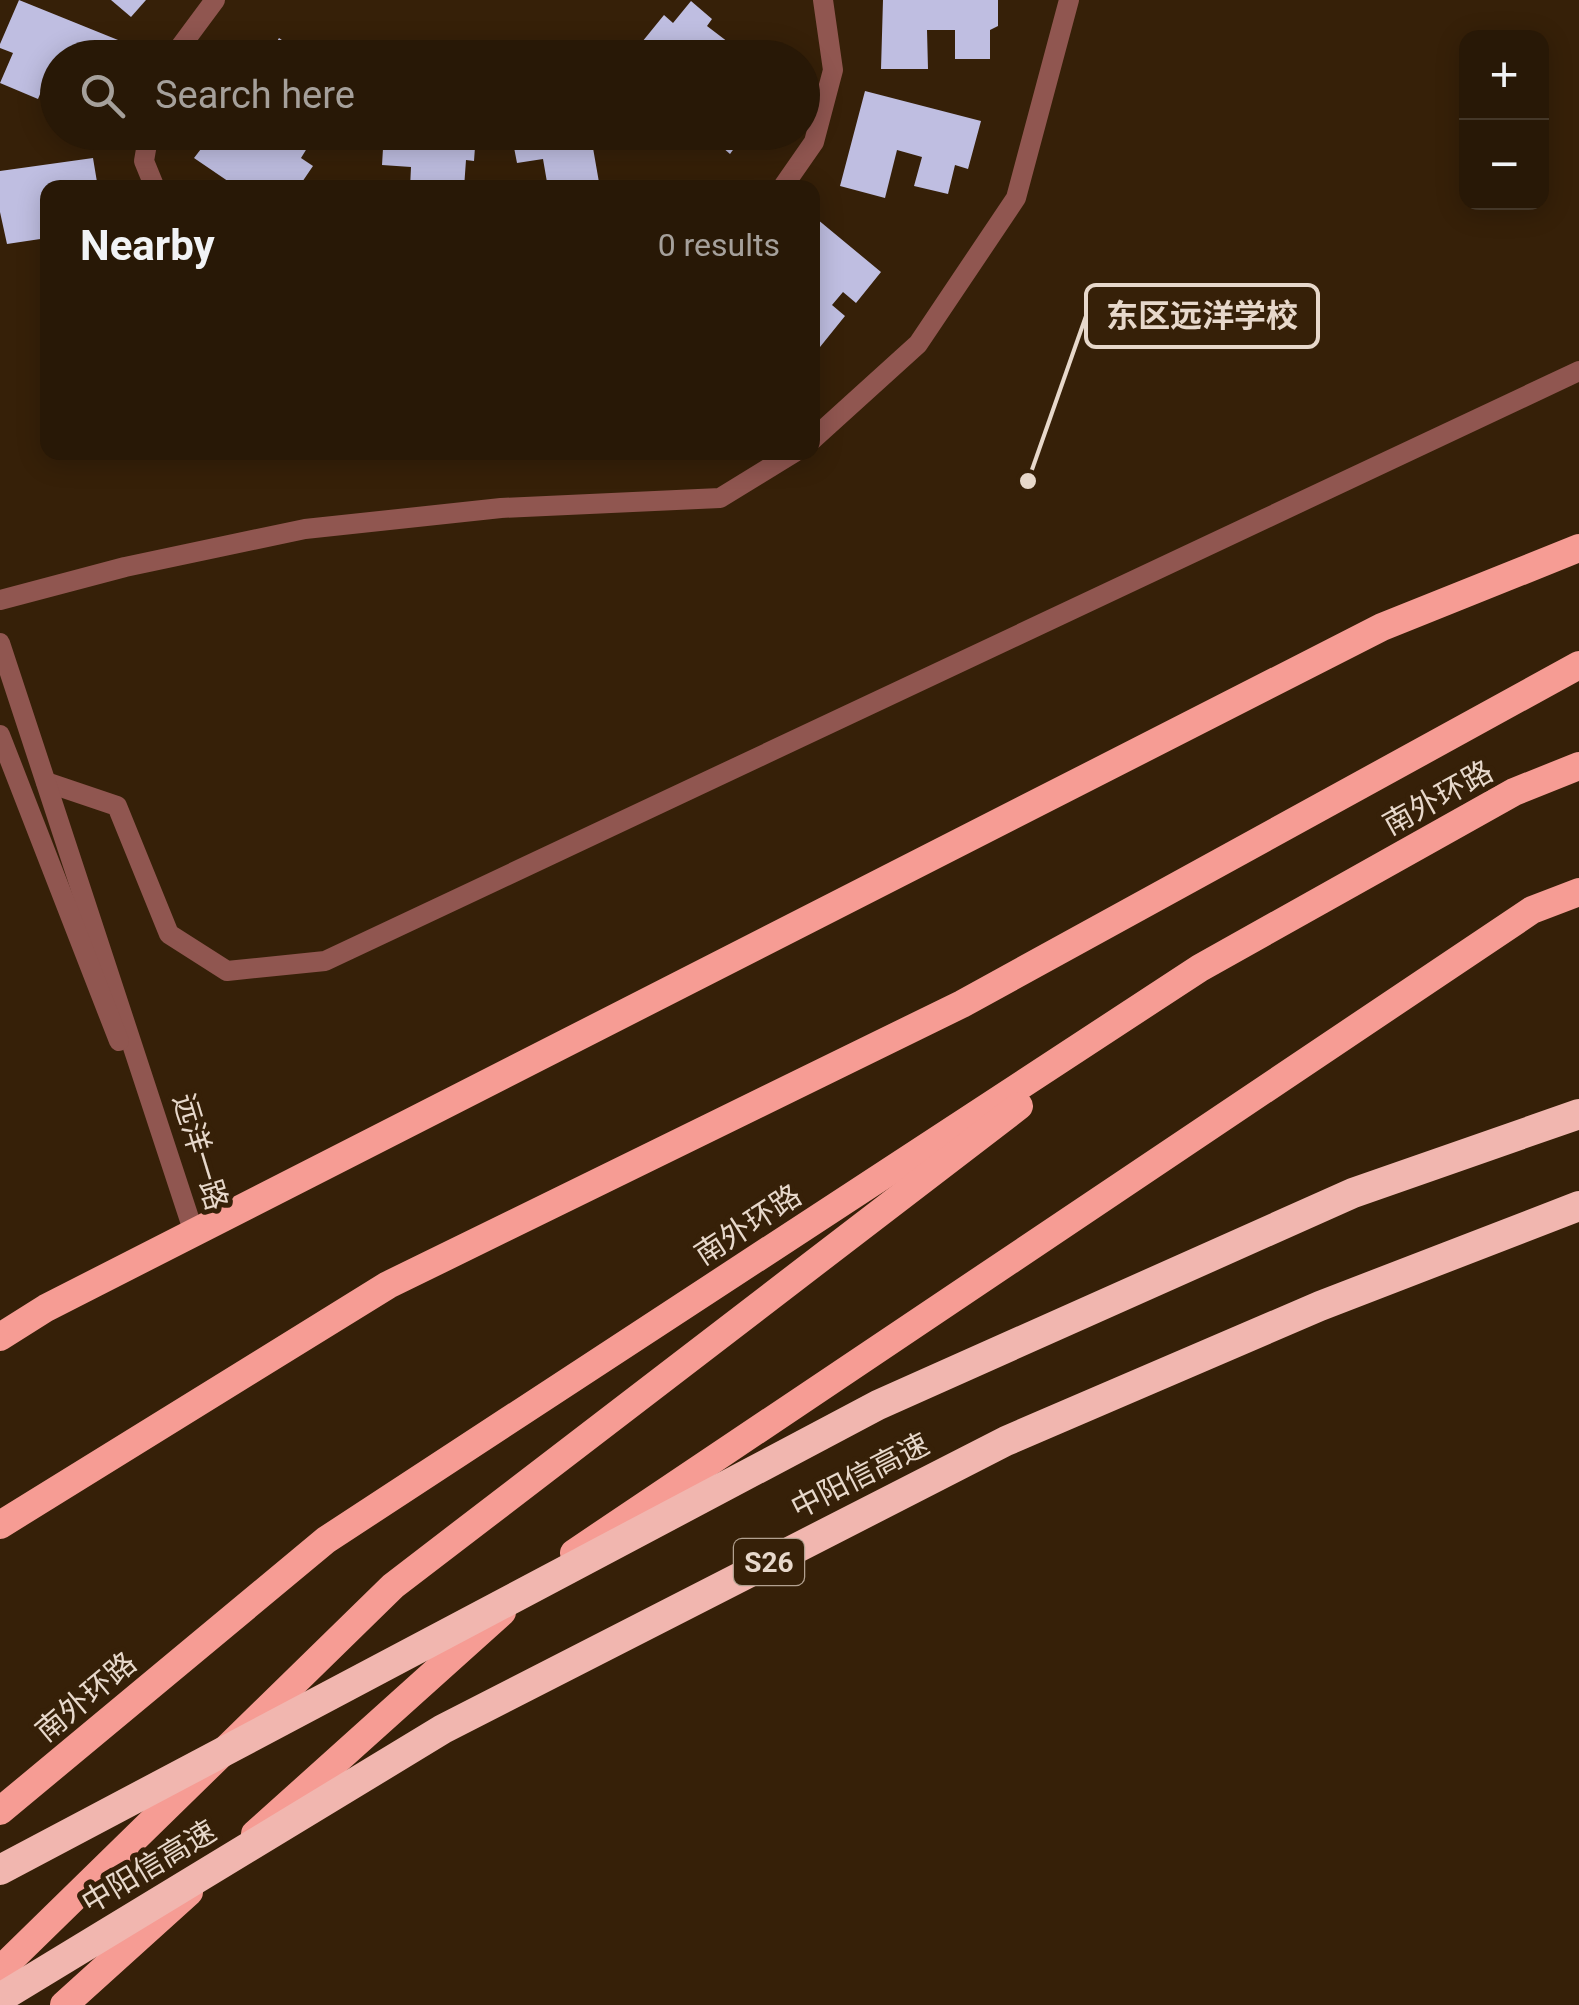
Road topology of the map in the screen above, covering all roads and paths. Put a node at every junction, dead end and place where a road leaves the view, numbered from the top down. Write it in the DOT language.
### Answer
graph roads {
  1 [pos="215,0"];
  2 [pos="823,0"];
  3 [pos="1070,0"];
  4 [pos="185,40"];
  5 [pos="820,118"];
  6 [pos="146,150"];
  7 [pos="808,150"];
  8 [pos="151,180"];
  9 [pos="788,180"];
  10 [pos="1579,371"];
  11 [pos="820,433"];
  12 [pos="782,460"];
  13 [pos="1579,548"];
  14 [pos="0,600"];
  15 [pos="0,643"];
  16 [pos="1579,665"];
  17 [pos="0,736"];
  18 [pos="1579,766"];
  19 [pos="46,782"];
  20 [pos="1579,892"];
  21 [pos="1200,968"];
  22 [pos="1579,1114"];
  23 [pos="1579,1206"];
  24 [pos="194,1232"];
  25 [pos="0,1337"];
  26 [pos="0,1525"];
  27 [pos="0,1811"];
  28 [pos="0,1870"];
  29 [pos="0,1970"];
  30 [pos="0,1998"];
  31 [pos="64,2005"];
  1 -- 4 [label="street"];
  2 -- 5 [label="street"];
  3 -- 11 [label="street"];
  6 -- 8 [label="street"];
  7 -- 9 [label="street"];
  10 -- 19 [label="street"];
  12 -- 14 [label="street"];
  13 -- 24 [label="highway"];
  15 -- 19 [label="street, 远洋一路"];
  16 -- 26 [label="highway"];
  17 -- 24 [label="street, 远洋一路"];
  18 -- 21 [label="highway, 南外环路"];
  19 -- 24 [label="street, 远洋一路"];
  20 -- 31 [label="highway"];
  21 -- 27 [label="highway, 南外环路"];
  21 -- 29 [label="highway"];
  22 -- 28 [label="highway, 中阳信高速, bridge"];
  23 -- 30 [label="highway, 中阳信高速 / S26, bridge"];
  24 -- 25 [label="highway"];
}
